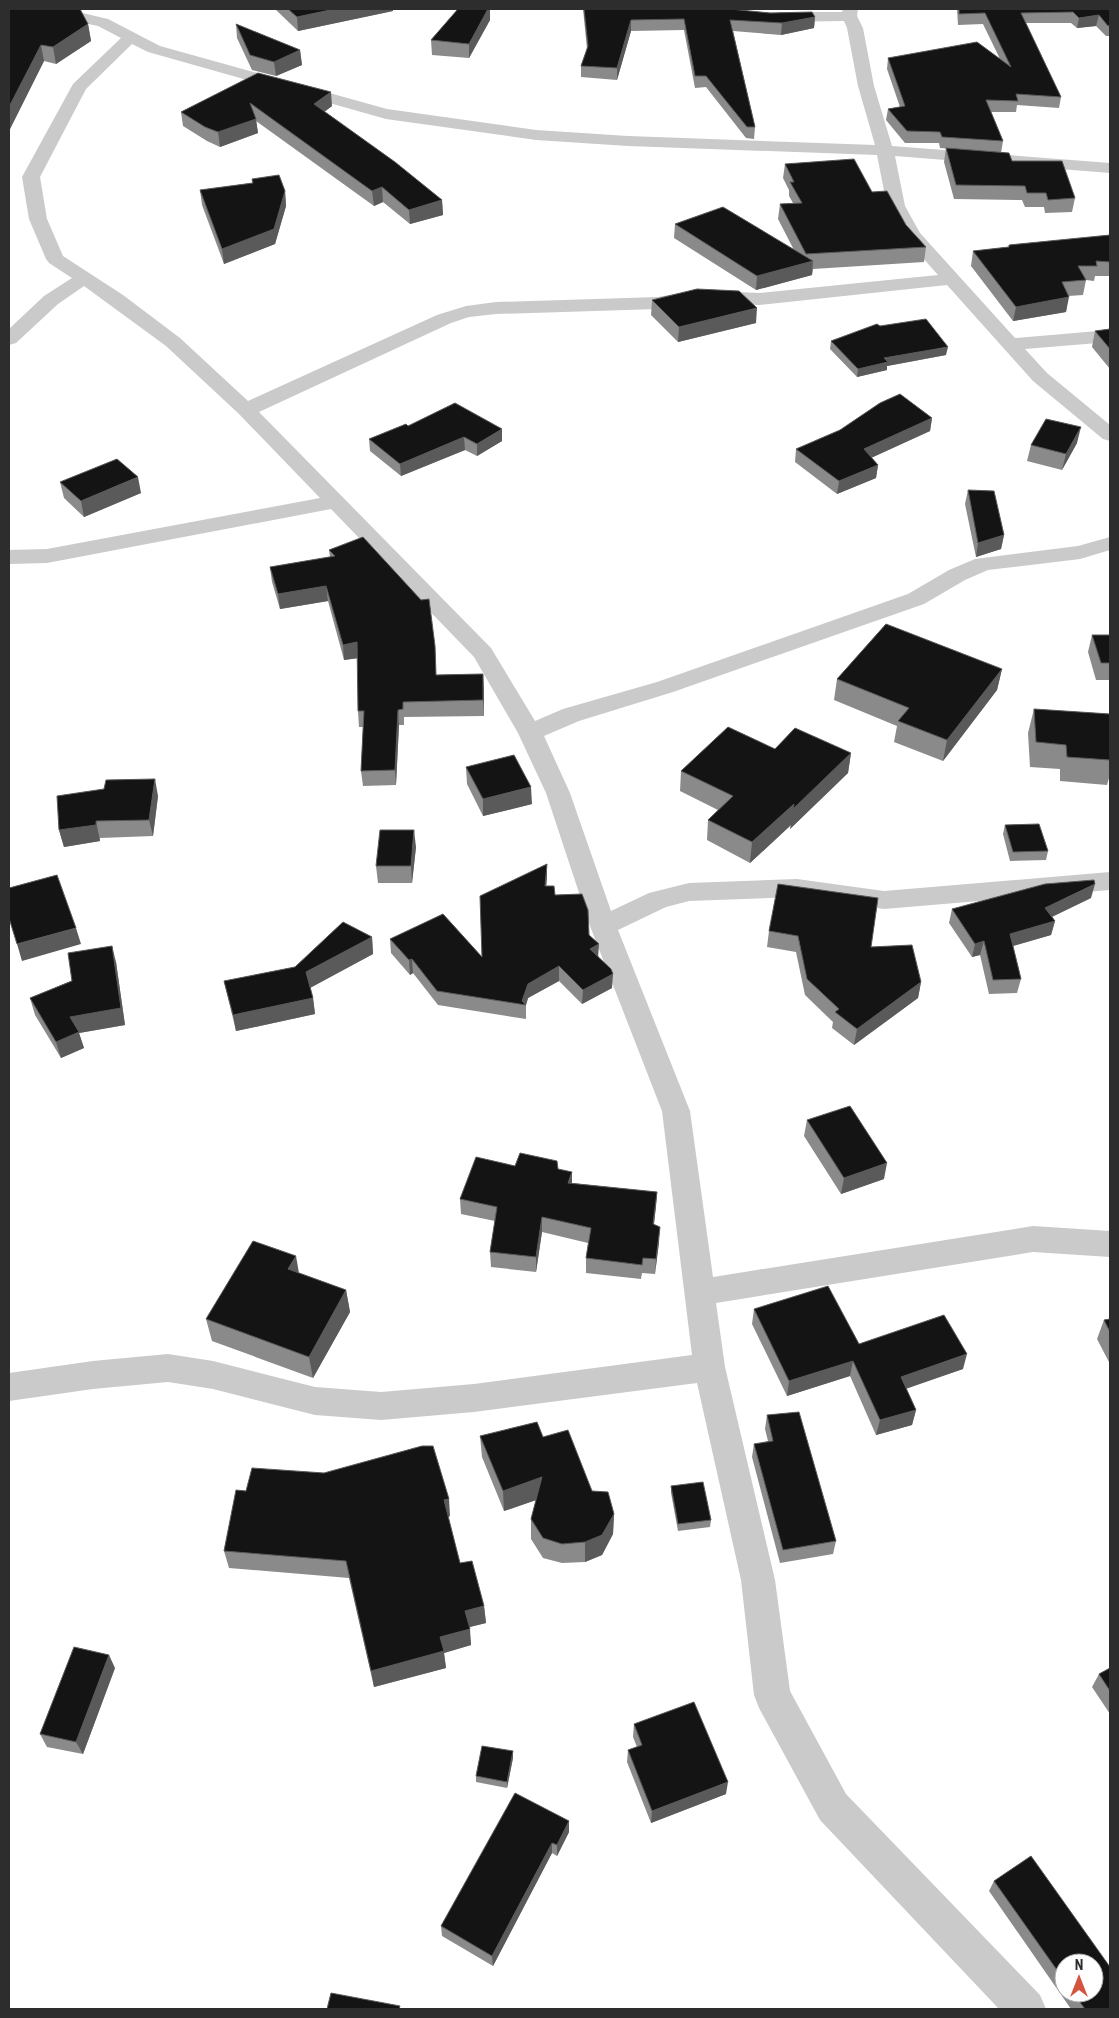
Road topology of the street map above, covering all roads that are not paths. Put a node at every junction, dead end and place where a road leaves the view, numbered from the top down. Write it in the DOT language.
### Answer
graph roads {
  1 [pos="850,12"];
  2 [pos="9,14"];
  3 [pos="761,16"];
  4 [pos="131,37"];
  5 [pos="885,150"];
  6 [pos="1110,168"];
  7 [pos="84,278"];
  8 [pos="951,279"];
  9 [pos="1110,336"];
  10 [pos="9,339"];
  11 [pos="1010,344"];
  12 [pos="246,410"];
  13 [pos="1110,435"];
  14 [pos="334,502"];
  15 [pos="1110,543"];
  16 [pos="9,557"];
  17 [pos="530,733"];
  18 [pos="1110,881"];
  19 [pos="603,926"];
  20 [pos="1110,1244"];
  21 [pos="700,1292"];
  22 [pos="709,1366"];
  23 [pos="9,1387"];
  24 [pos="1026,2009"];
  1 -- 3 [label="street"];
  1 -- 5 [label="street"];
  2 -- 4 [label="street"];
  4 -- 5 [label="street"];
  4 -- 7 [label="street"];
  5 -- 6 [label="street"];
  5 -- 8 [label="street"];
  7 -- 10 [label="street"];
  7 -- 12 [label="street"];
  8 -- 11 [label="street"];
  8 -- 12 [label="street"];
  9 -- 11 [label="street"];
  11 -- 13 [label="street"];
  12 -- 14 [label="street"];
  14 -- 16 [label="street"];
  14 -- 17 [label="street"];
  15 -- 17 [label="street"];
  17 -- 19 [label="street"];
  18 -- 19 [label="street"];
  19 -- 21 [label="street"];
  20 -- 21 [label="street"];
  21 -- 22 [label="street"];
  22 -- 23 [label="street"];
  22 -- 24 [label="street"];
}
